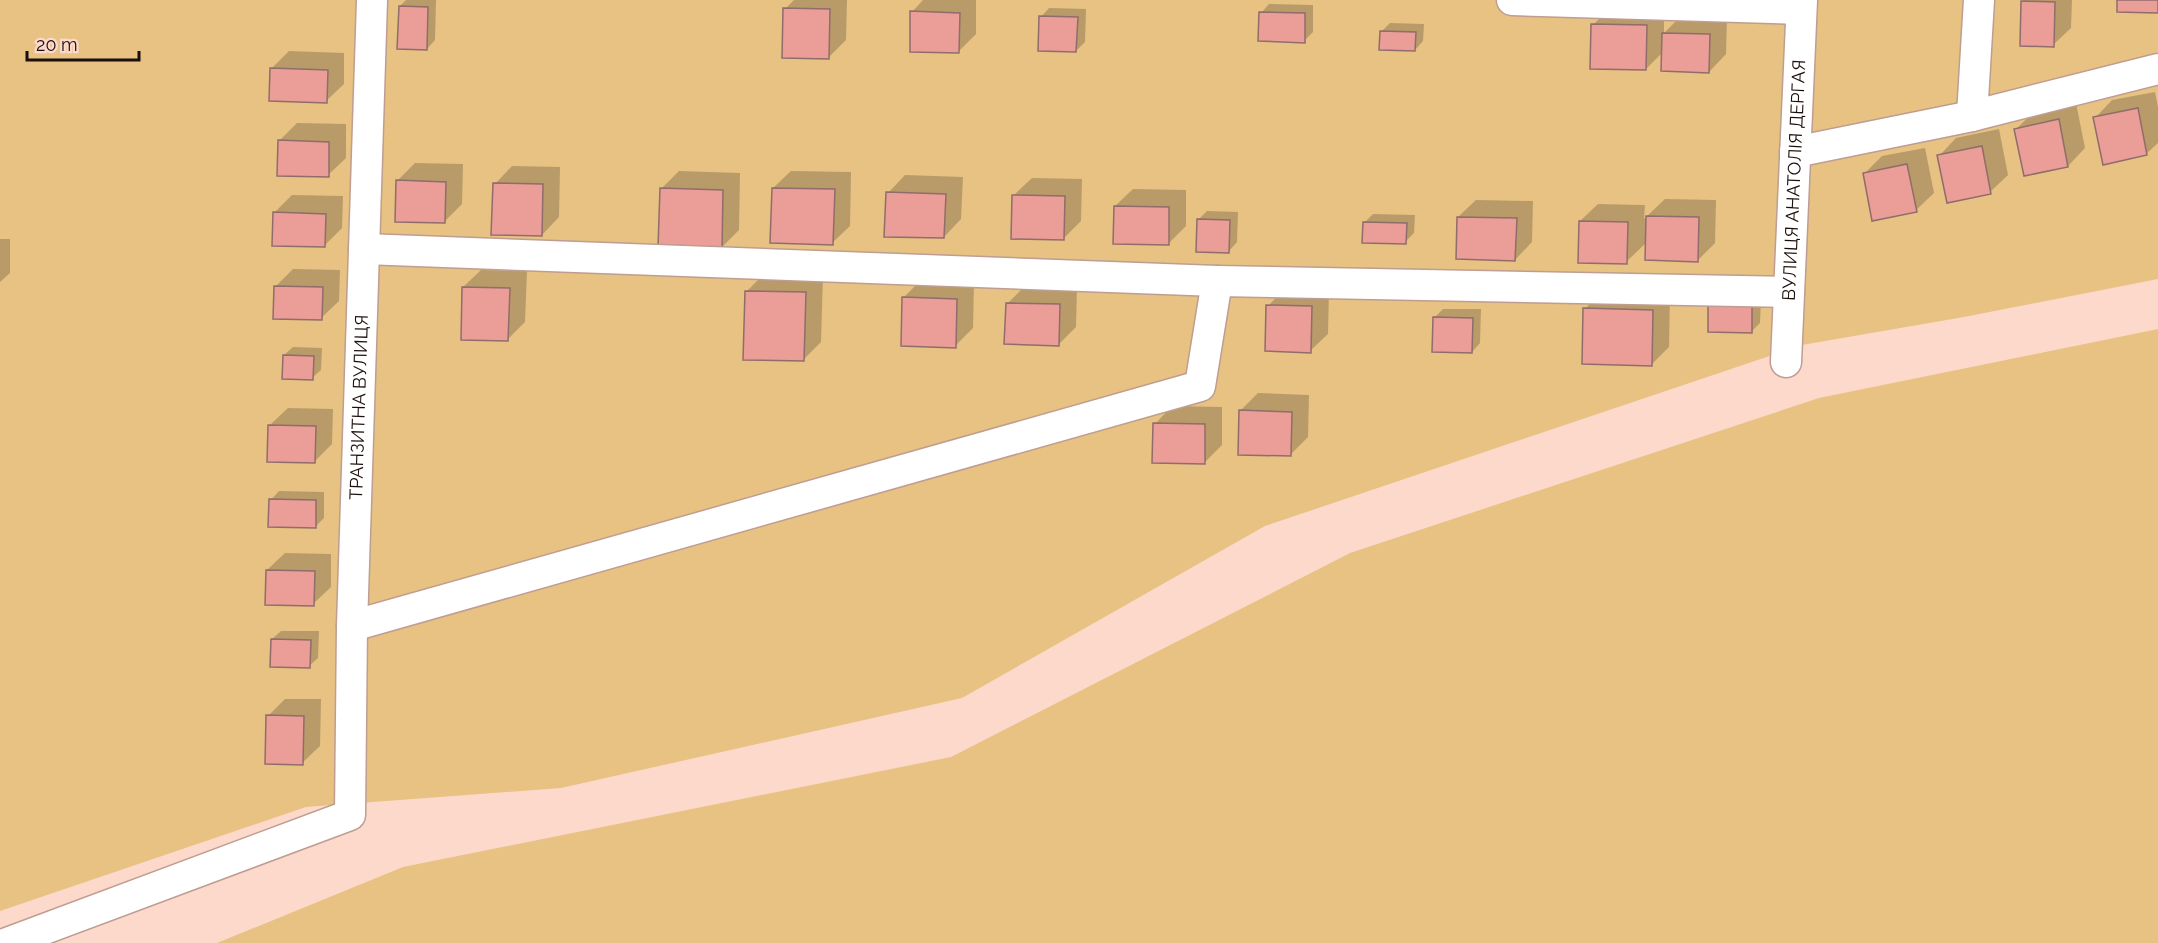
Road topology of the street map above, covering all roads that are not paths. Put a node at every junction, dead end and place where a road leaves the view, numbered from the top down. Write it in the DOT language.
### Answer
graph roads {
  1 [pos="372,0"];
  2 [pos="1512,0"];
  3 [pos="1980,0"];
  4 [pos="1802,5"];
  5 [pos="2158,69"];
  6 [pos="1972,116"];
  7 [pos="1795,152"];
  8 [pos="364,249"];
  9 [pos="1217,281"];
  10 [pos="1789,292"];
  11 [pos="1786,362"];
  12 [pos="352,626"];
  13 [pos="7,943"];
  1 -- 8 [label="street, ТРАНЗИТНА ВУЛИЦЯ"];
  2 -- 4 [label="street"];
  3 -- 6 [label="street"];
  4 -- 7 [label="street, ВУЛИЦЯ АНАТОЛІЯ ДЕРГАЯ"];
  5 -- 6 [label="street"];
  6 -- 7 [label="street"];
  7 -- 10 [label="street, ВУЛИЦЯ АНАТОЛІЯ ДЕРГАЯ"];
  8 -- 9 [label="street"];
  8 -- 12 [label="street, ТРАНЗИТНА ВУЛИЦЯ"];
  9 -- 10 [label="street"];
  9 -- 12 [label="street"];
  10 -- 11 [label="street, ВУЛИЦЯ АНАТОЛІЯ ДЕРГАЯ"];
  12 -- 13 [label="street, ТРАНЗИТНА ВУЛИЦЯ"];
}
